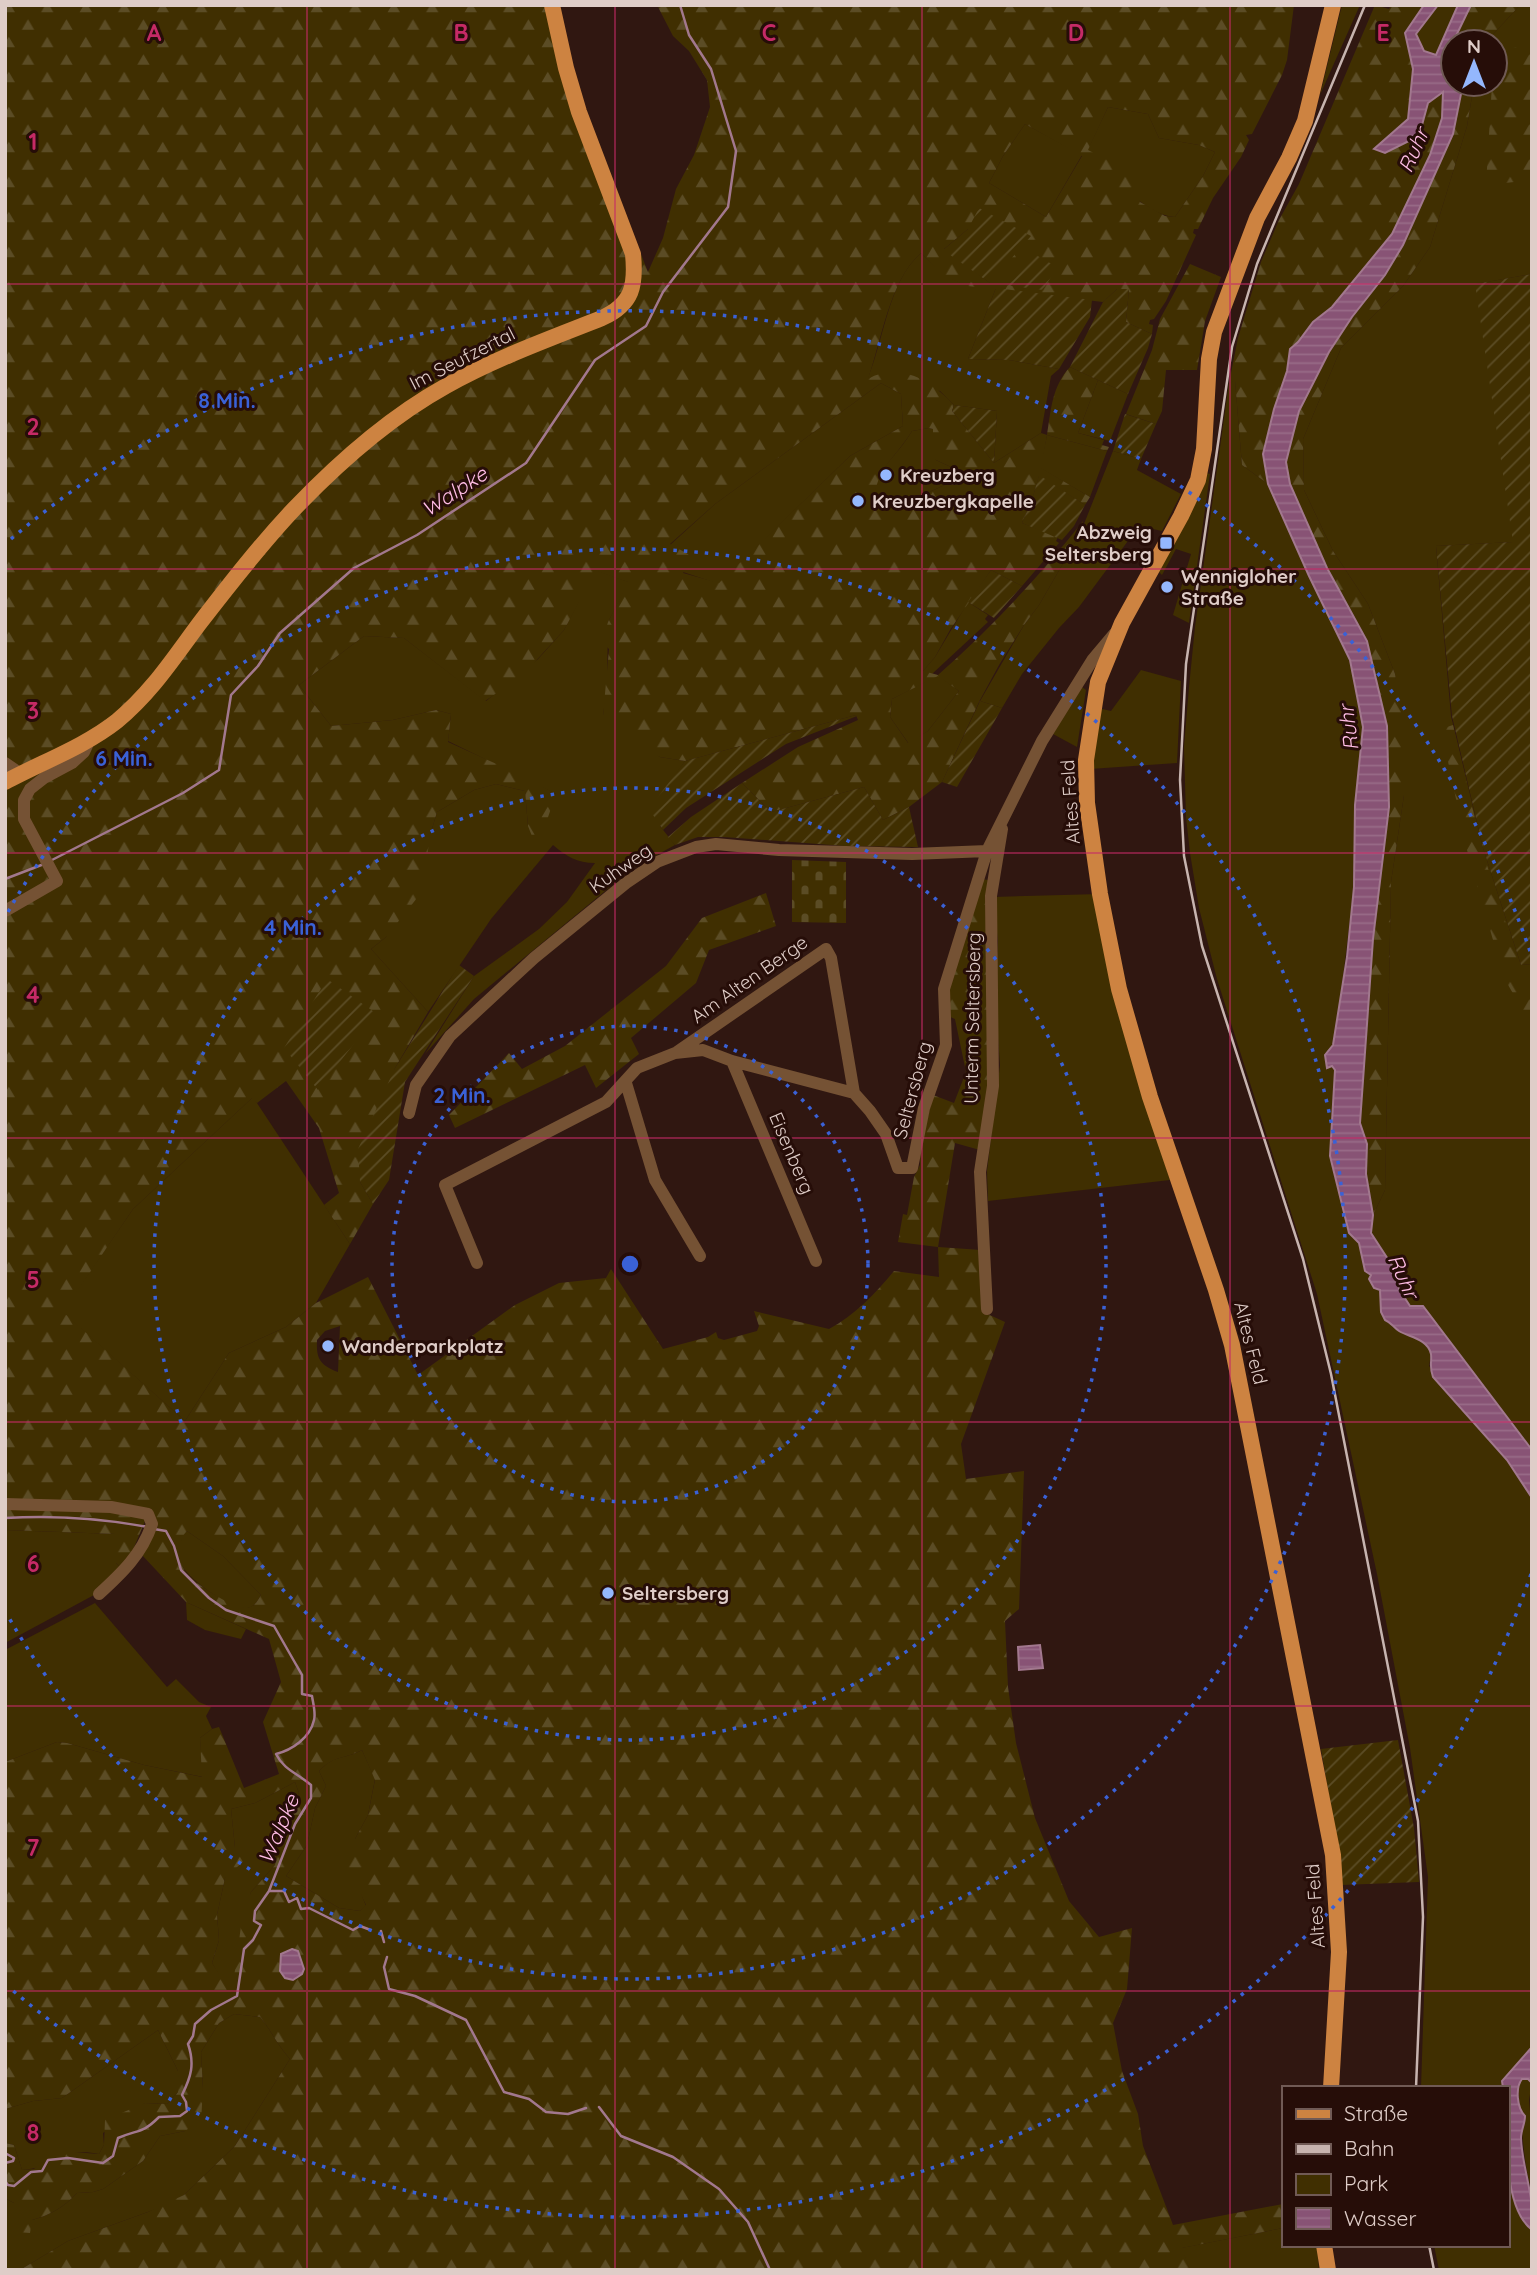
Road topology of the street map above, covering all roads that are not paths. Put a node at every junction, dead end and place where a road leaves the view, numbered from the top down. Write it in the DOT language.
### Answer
graph roads {
  1 [pos="552,5"];
  2 [pos="1333,5"];
  3 [pos="1090,678"];
  4 [pos="90,739"];
  5 [pos="5,764"];
  6 [pos="20,774"];
  7 [pos="5,782"];
  8 [pos="1005,811"];
  9 [pos="987,851"];
  10 [pos="5,911"];
  11 [pos="675,1053"];
  12 [pos="732,1061"];
  13 [pos="626,1083"];
  14 [pos="854,1093"];
  15 [pos="410,1113"];
  16 [pos="699,1256"];
  17 [pos="816,1261"];
  18 [pos="477,1263"];
  19 [pos="987,1309"];
  20 [pos="5,1504"];
  21 [pos="99,1594"];
  22 [pos="1331,2086"];
  23 [pos="1324,2247"];
  24 [pos="1328,2270"];
  1 -- 4 [label="main road, Im Seufzertal"];
  2 -- 3 [label="main road, Altes Feld"];
  3 -- 8 [label="street"];
  3 -- 22 [label="main road, Altes Feld"];
  4 -- 6 [label="main road, Im Seufzertal"];
  4 -- 10 [label="street"];
  5 -- 6 [label="street"];
  6 -- 7 [label="main road, Im Seufzertal"];
  8 -- 9 [label="street"];
  8 -- 19 [label="street, Unterm Seltersberg"];
  9 -- 14 [label="street, Seltersberg"];
  9 -- 15 [label="street, Kuhweg"];
  11 -- 12 [label="street"];
  11 -- 13 [label="street"];
  11 -- 14 [label="street, Am Alten Berge"];
  12 -- 14 [label="street"];
  12 -- 17 [label="street, Eisenberg"];
  13 -- 16 [label="street"];
  13 -- 18 [label="street"];
  20 -- 21 [label="street"];
  23 -- 24 [label="main road"];
}
